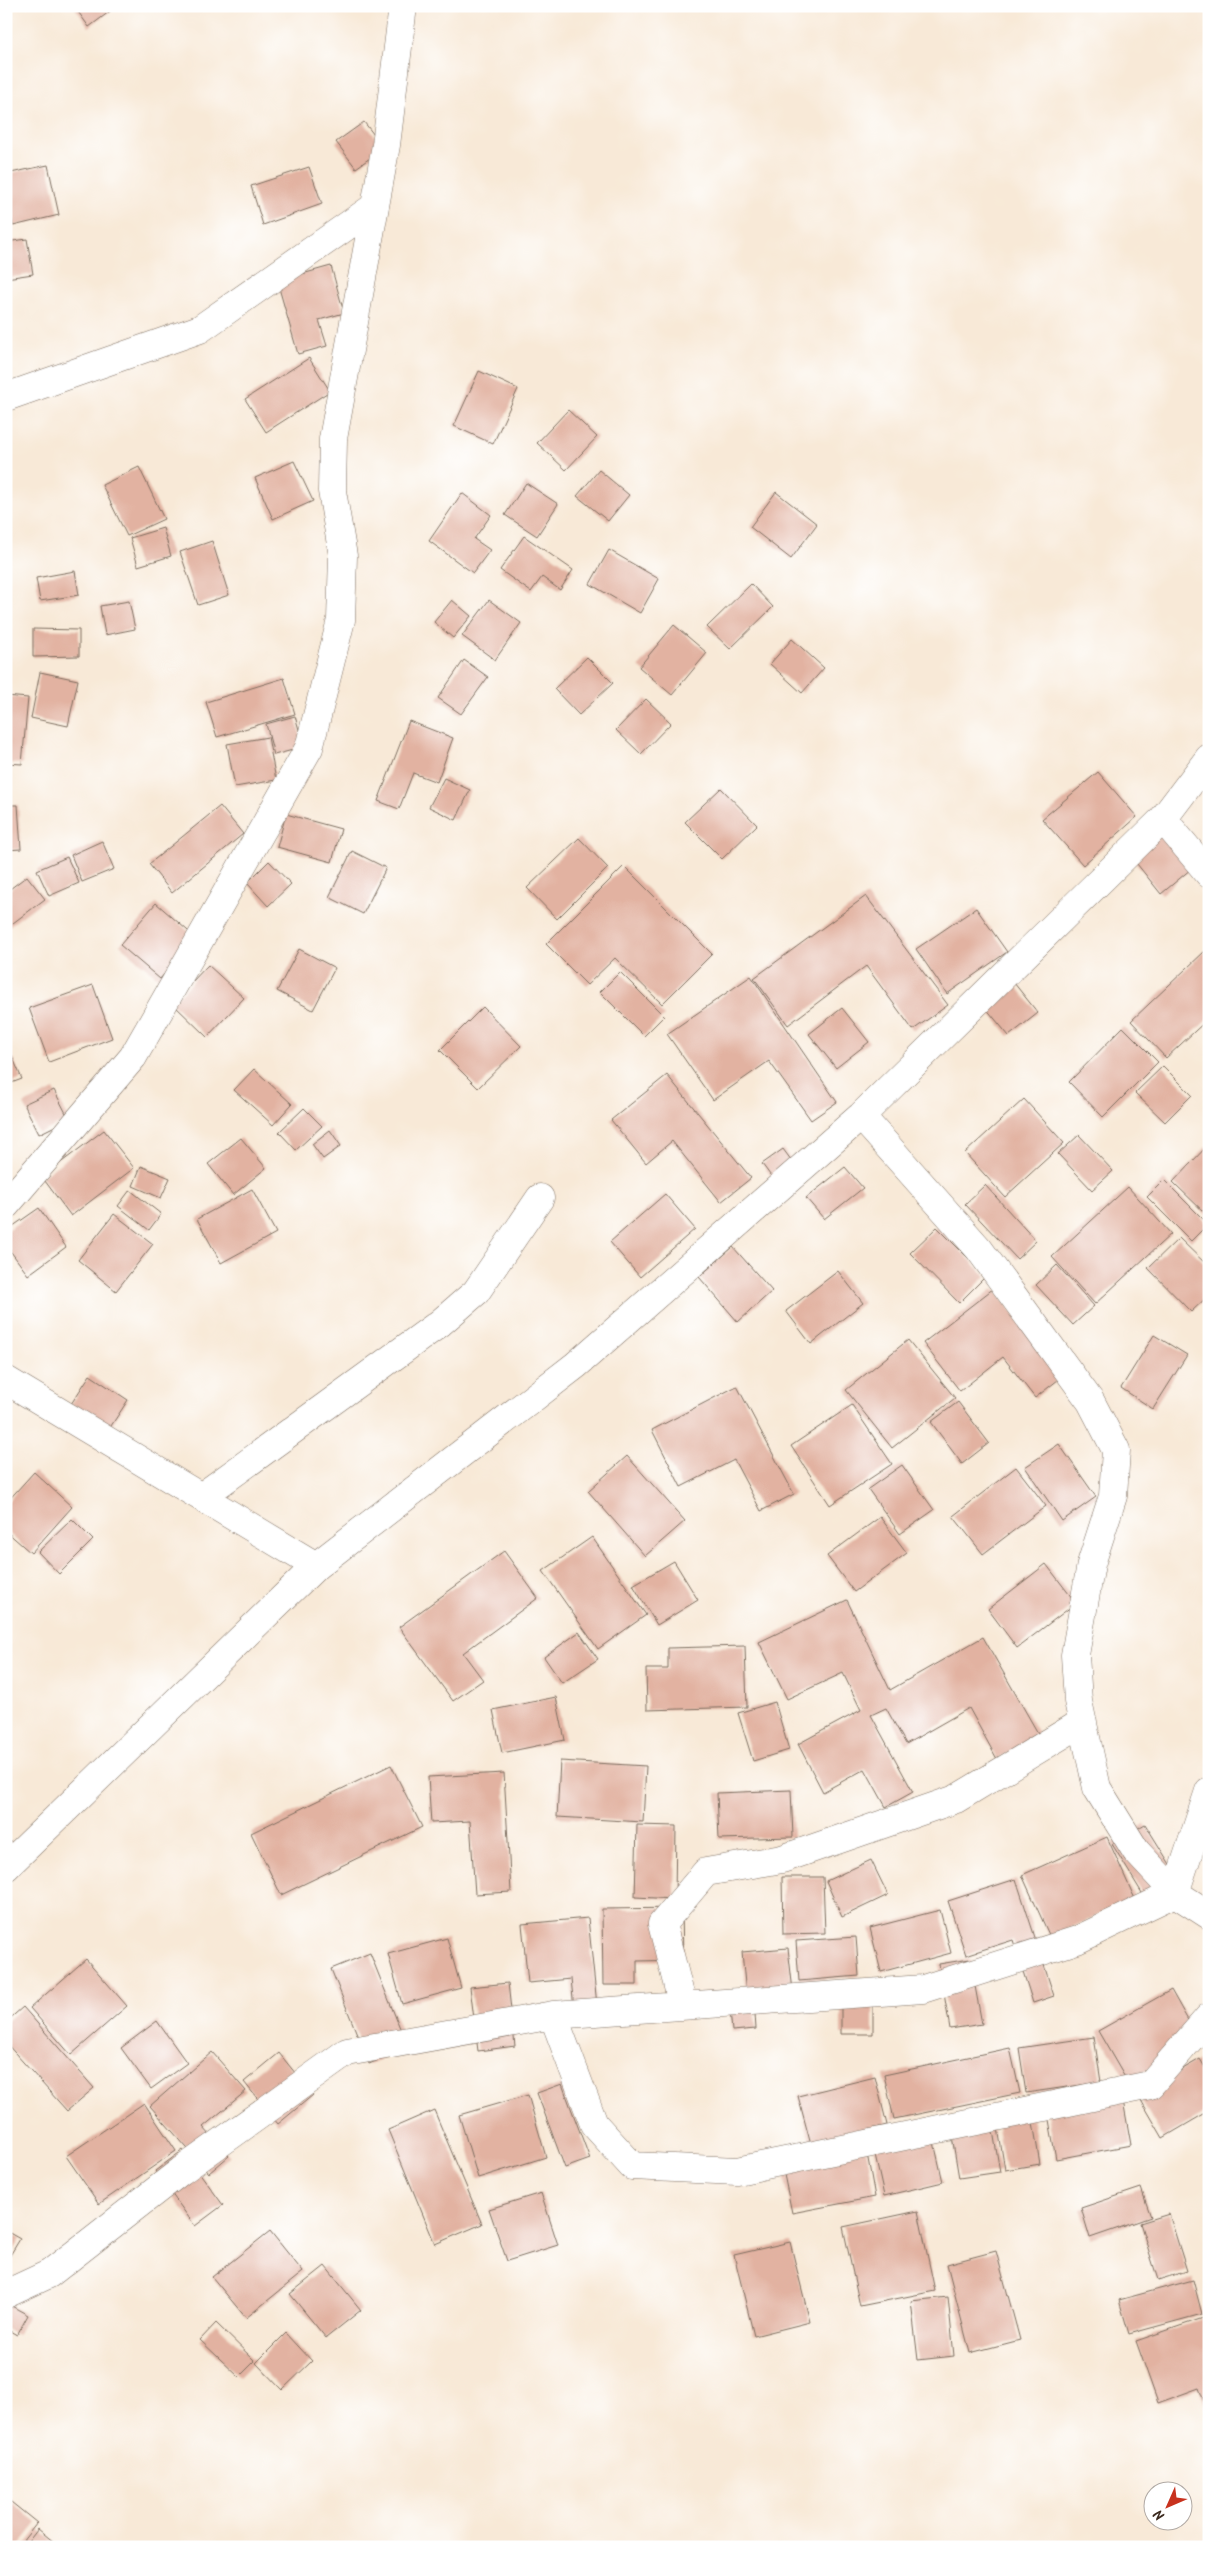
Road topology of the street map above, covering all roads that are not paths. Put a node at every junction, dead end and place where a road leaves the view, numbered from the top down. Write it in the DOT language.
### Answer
graph roads {
  1 [pos="403,6"];
  2 [pos="374,207"];
  3 [pos="6,397"];
  4 [pos="1209,758"];
  5 [pos="1163,819"];
  6 [pos="1209,874"];
  7 [pos="861,1116"];
  8 [pos="540,1198"];
  9 [pos="6,1205"];
  10 [pos="6,1380"];
  11 [pos="201,1497"];
  12 [pos="316,1566"];
  13 [pos="1083,1722"];
  14 [pos="1209,1791"];
  15 [pos="6,1867"];
  16 [pos="1175,1893"];
  17 [pos="1209,1916"];
  18 [pos="683,2006"];
  19 [pos="553,2015"];
  20 [pos="1209,2017"];
  21 [pos="6,2294"];
  1 -- 2 [label="street"];
  2 -- 3 [label="street"];
  2 -- 9 [label="street"];
  4 -- 5 [label="street"];
  5 -- 6 [label="street"];
  5 -- 7 [label="street"];
  7 -- 12 [label="street"];
  7 -- 13 [label="street"];
  8 -- 11 [label="street"];
  10 -- 11 [label="street"];
  11 -- 12 [label="street"];
  12 -- 15 [label="street"];
  13 -- 16 [label="street"];
  13 -- 18 [label="street"];
  14 -- 16 [label="street"];
  16 -- 17 [label="street"];
  16 -- 18 [label="street"];
  18 -- 19 [label="street"];
  19 -- 20 [label="street"];
  19 -- 21 [label="street"];
}
